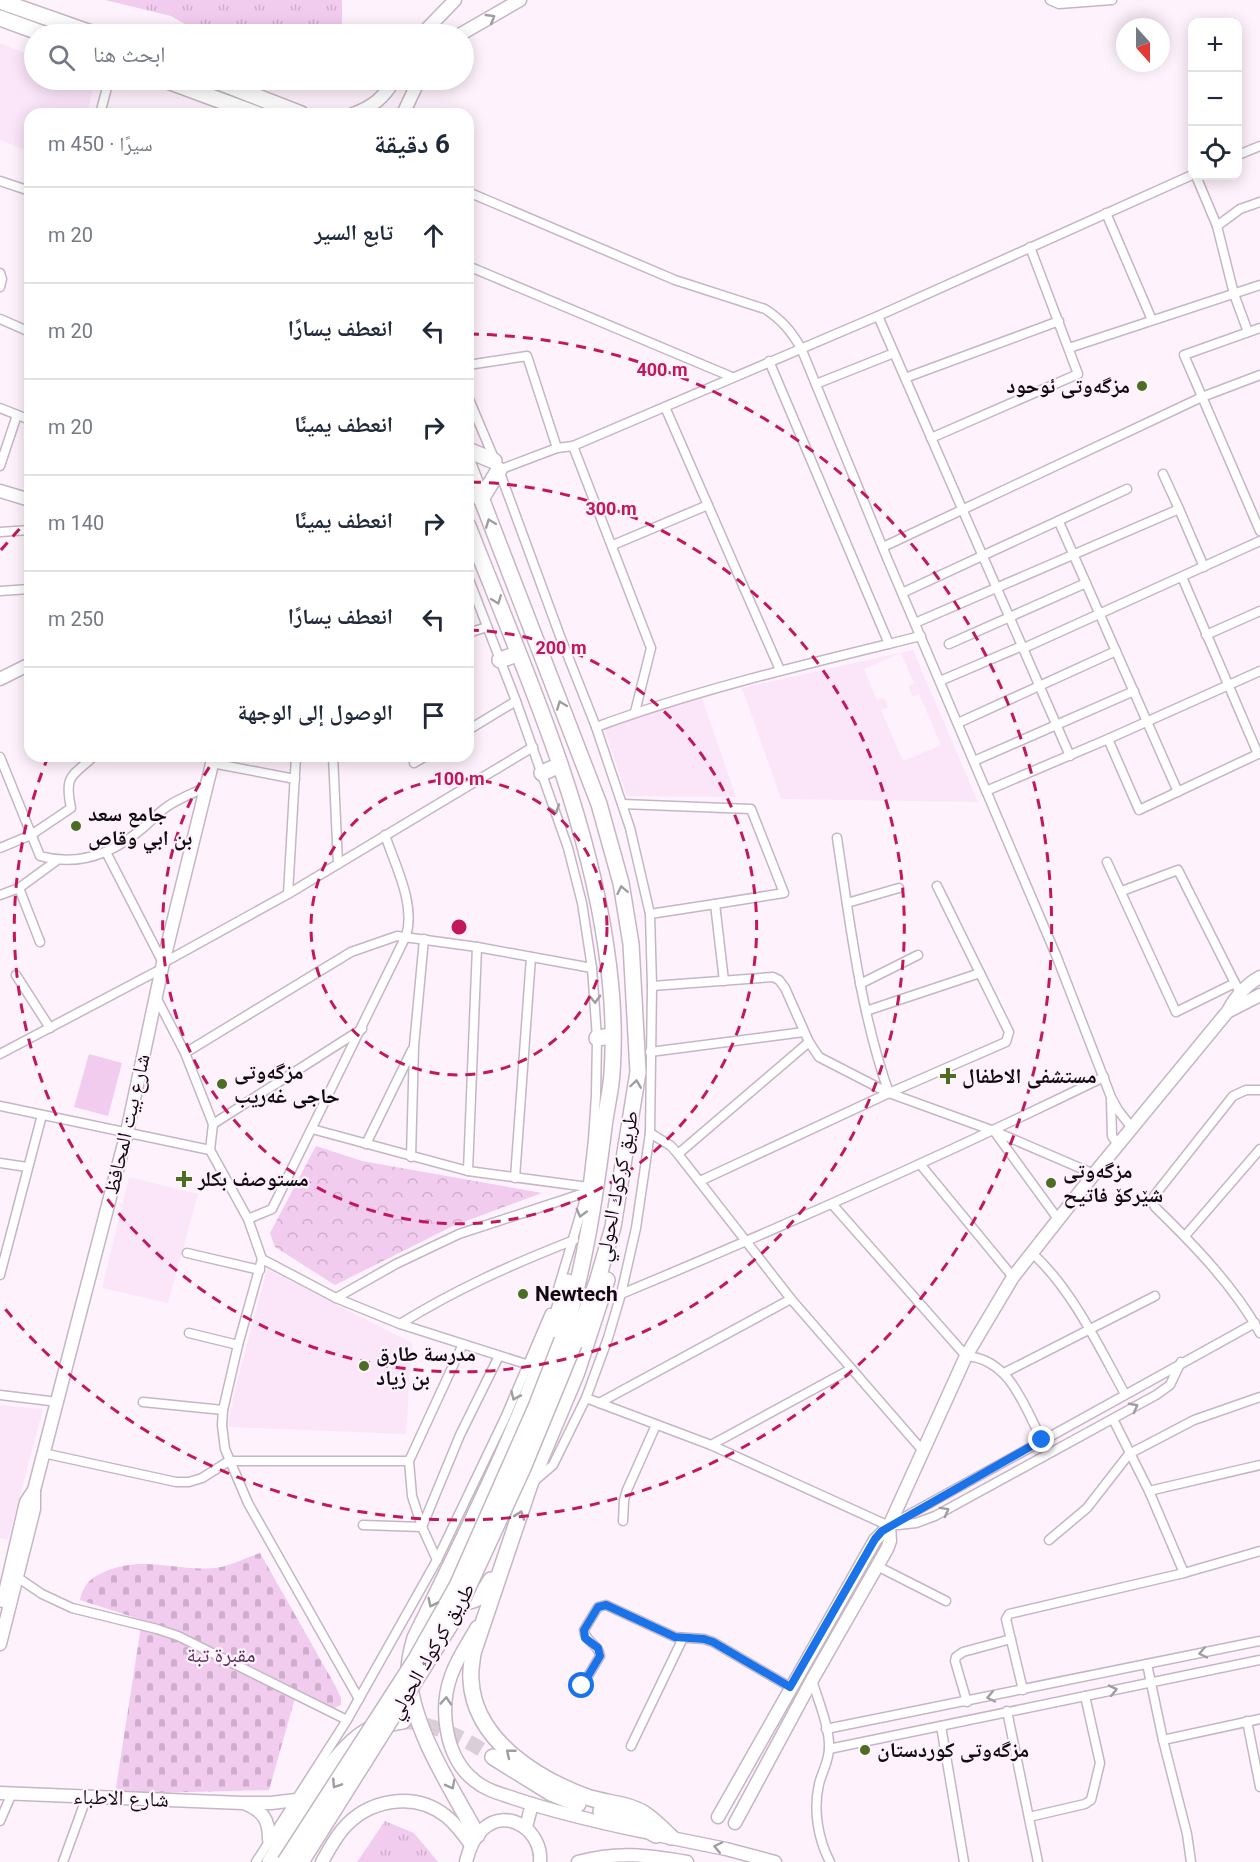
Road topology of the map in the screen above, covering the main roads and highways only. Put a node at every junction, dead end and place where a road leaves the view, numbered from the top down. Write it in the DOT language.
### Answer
graph roads {
  1 [pos="455,0"];
  2 [pos="520,0"];
  3 [pos="0,1"];
  4 [pos="0,18"];
  5 [pos="58,24"];
  6 [pos="432,24"];
  7 [pos="24,27"];
  8 [pos="474,27"];
  9 [pos="192,90"];
  10 [pos="240,90"];
  11 [pos="387,90"];
  12 [pos="414,90"];
  13 [pos="241,108"];
  14 [pos="286,108"];
  15 [pos="368,108"];
  16 [pos="406,108"];
  17 [pos="474,453"];
  18 [pos="474,480"];
  19 [pos="0,491"];
  20 [pos="24,498"];
  21 [pos="481,499"];
  22 [pos="474,542"];
  23 [pos="517,654"];
  24 [pos="500,660"];
  25 [pos="24,667"];
  26 [pos="0,679"];
  27 [pos="212,762"];
  28 [pos="560,765"];
  29 [pos="542,773"];
  30 [pos="631,945"];
  31 [pos="607,948"];
  32 [pos="1260,977"];
  33 [pos="1260,995"];
  34 [pos="1228,1011"];
  35 [pos="592,1221"];
  36 [pos="613,1227"];
  37 [pos="568,1342"];
  38 [pos="34,1490"];
  39 [pos="889,1526"];
  40 [pos="510,1543"];
  41 [pos="457,1555"];
  42 [pos="0,1607"];
  43 [pos="488,1608"];
  44 [pos="0,1644"];
  45 [pos="403,1721"];
  46 [pos="755,1751"];
  47 [pos="493,1757"];
  48 [pos="769,1759"];
  49 [pos="6,1793"];
  50 [pos="296,1800"];
  51 [pos="242,1803"];
  52 [pos="532,1804"];
  53 [pos="718,1817"];
  54 [pos="735,1823"];
  55 [pos="526,1827"];
  56 [pos="663,1836"];
  57 [pos="269,1840"];
  58 [pos="474,1840"];
  59 [pos="628,1854"];
  60 [pos="270,1862"];
  61 [pos="285,1862"];
  62 [pos="301,1862"];
  63 [pos="322,1862"];
  64 [pos="466,1862"];
  65 [pos="540,1862"];
  66 [pos="578,1862"];
  67 [pos="617,1862"];
  68 [pos="687,1862"];
  69 [pos="775,1862"];
  1 -- 6 [label="main road"];
  8 -- 2 [label="main road, one-way"];
  3 -- 5 [label="highway"];
  4 -- 7 [label="highway"];
  9 -- 13 [label="highway"];
  10 -- 14 [label="highway"];
  11 -- 15 [label="main road"];
  12 -- 16 [label="main road"];
  17 -- 21 [label="highway"];
  18 -- 21 [label="highway, طريق كركوك الحولي"];
  19 -- 20 [label="main road"];
  30 -- 21 [label="highway, طريق كركوك الحولي, one-way"];
  22 -- 23 [label="highway, طريق كركوك الحولي, one-way"];
  23 -- 24 [label="highway"];
  23 -- 28 [label="highway, طريق كركوك الحولي"];
  25 -- 26 [label="main road"];
  27 -- 38 [label="main road, شارع بيت المحافظ"];
  28 -- 29 [label="highway"];
  28 -- 31 [label="highway, طريق كركوك الحولي"];
  30 -- 31 [label="highway"];
  36 -- 30 [label="highway, طريق كركوك الحولي, one-way"];
  31 -- 35 [label="highway, طريق كركوك الحولي"];
  32 -- 34 [label="main road"];
  33 -- 34 [label="main road"];
  34 -- 39 [label="main road"];
  35 -- 37 [label="highway, طريق كركوك الحولي"];
  35 -- 41 [label="highway"];
  36 -- 37 [label="highway, طريق كركوك الحولي"];
  40 -- 36 [label="highway, one-way"];
  37 -- 61 [label="highway, طريق كركوك الحولي, one-way, bridge"];
  37 -- 62 [label="highway, طريق كركوك الحولي, bridge"];
  38 -- 42 [label="main road, شارع بيت المحافظ"];
  38 -- 44 [label="main road, شارع بيت المحافظ"];
  39 -- 46 [label="main road"];
  39 -- 48 [label="main road"];
  40 -- 41 [label="highway"];
  40 -- 43 [label="highway"];
  41 -- 58 [label="highway, one-way"];
  52 -- 43 [label="main road, one-way"];
  56 -- 43 [label="highway, one-way"];
  45 -- 60 [label="highway"];
  46 -- 48 [label="main road"];
  46 -- 53 [label="main road"];
  47 -- 56 [label="highway"];
  48 -- 54 [label="main road"];
  49 -- 51 [label="main road, شارع الاطباء"];
  50 -- 51 [label="main road, شارع الاطباء"];
  51 -- 57 [label="main road"];
  52 -- 55 [label="main road"];
  52 -- 56 [label="main road"];
  55 -- 58 [label="main road"];
  55 -- 65 [label="main road"];
  69 -- 56 [label="main road, one-way"];
  58 -- 63 [label="main road"];
  58 -- 64 [label="main road"];
  59 -- 66 [label="main road"];
  59 -- 67 [label="main road"];
  59 -- 68 [label="main road"];
}
